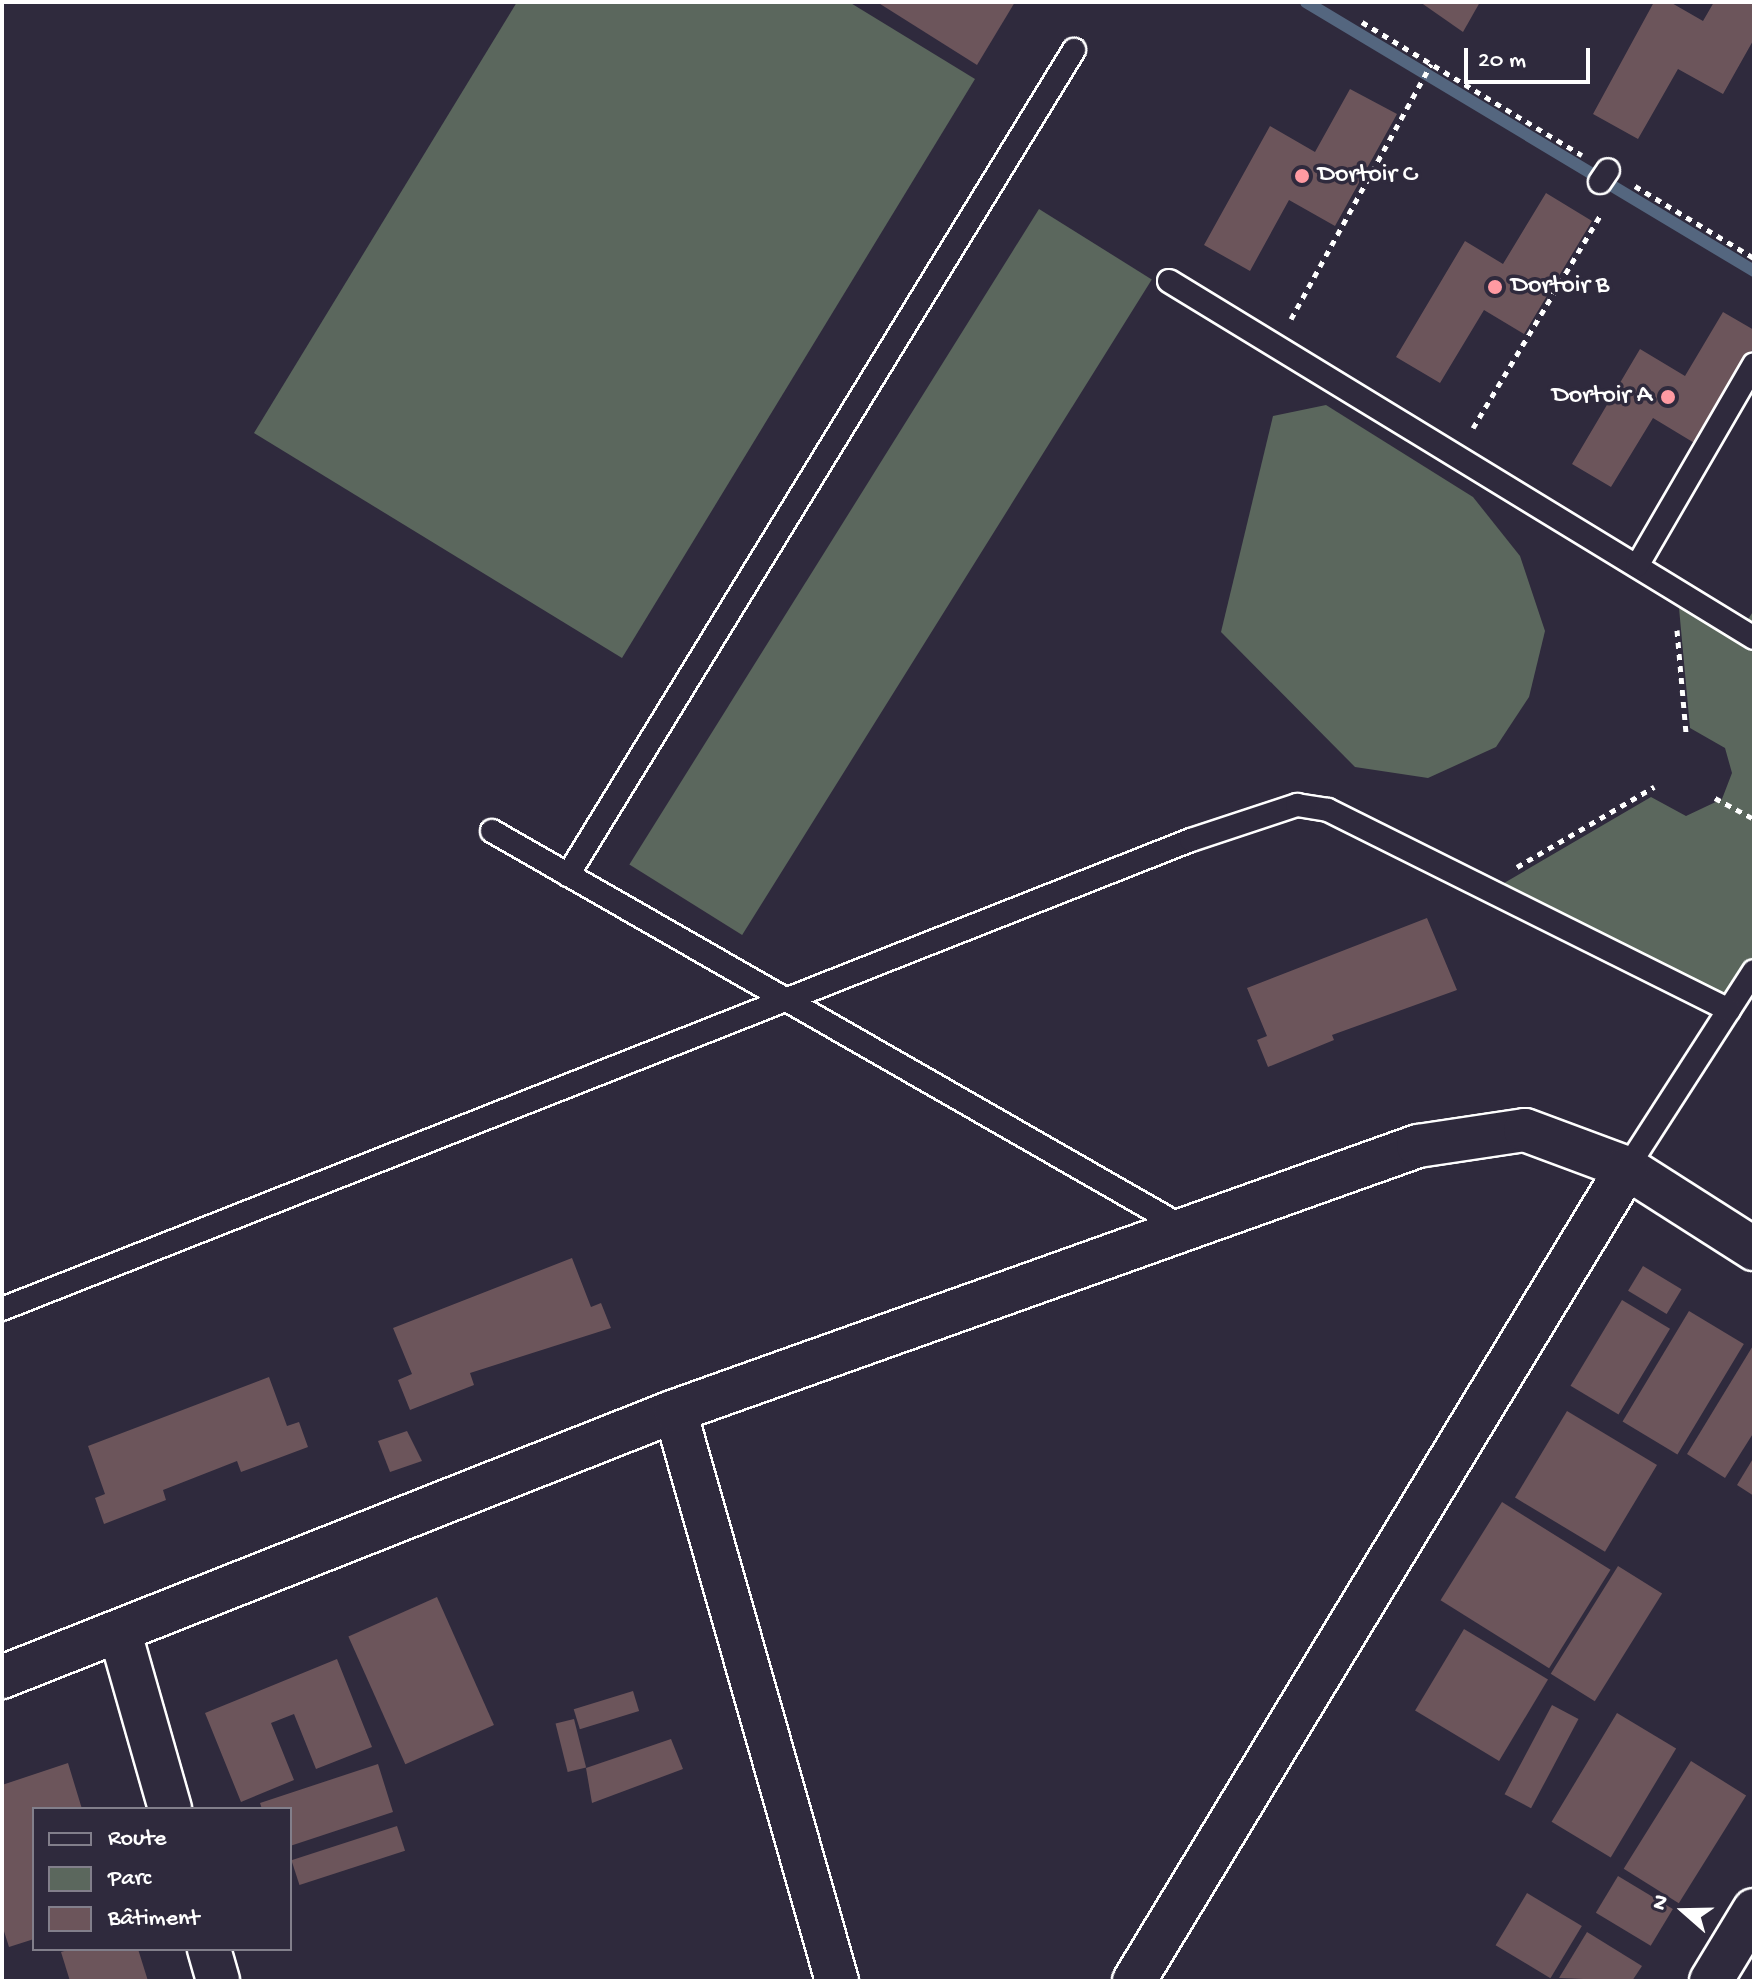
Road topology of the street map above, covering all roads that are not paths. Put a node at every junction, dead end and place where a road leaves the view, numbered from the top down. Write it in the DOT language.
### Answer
graph roads {
  1 [pos="1074,50"];
  2 [pos="1169,281"];
  3 [pos="1754,364"];
  4 [pos="1637,566"];
  5 [pos="1754,638"];
  6 [pos="492,831"];
  7 [pos="568,875"];
  8 [pos="1754,971"];
  9 [pos="791,1002"];
  10 [pos="1729,1010"];
  11 [pos="1627,1168"];
  12 [pos="1186,1229"];
  13 [pos="1754,1249"];
  14 [pos="2,1309"];
  15 [pos="675,1411"];
  16 [pos="120,1633"];
  17 [pos="2,1677"];
  18 [pos="169,1807"];
  19 [pos="1754,1910"];
  20 [pos="210,1951"];
  21 [pos="218,1981"];
  22 [pos="837,1981"];
  23 [pos="1134,1981"];
  24 [pos="1711,1981"];
  1 -- 7 [label="lane"];
  2 -- 4 [label="lane"];
  3 -- 4 [label="lane"];
  4 -- 5 [label="lane"];
  6 -- 7 [label="lane"];
  7 -- 9 [label="lane"];
  8 -- 10 [label="lane"];
  9 -- 10 [label="lane"];
  9 -- 12 [label="lane"];
  9 -- 14 [label="lane"];
  10 -- 11 [label="lane"];
  11 -- 12 [label="street"];
  11 -- 13 [label="street"];
  11 -- 23 [label="street"];
  12 -- 15 [label="street"];
  15 -- 16 [label="street"];
  15 -- 22 [label="street"];
  16 -- 17 [label="street"];
  16 -- 18 [label="street"];
  19 -- 24 [label="street"];
  20 -- 21 [label="street"];
}
